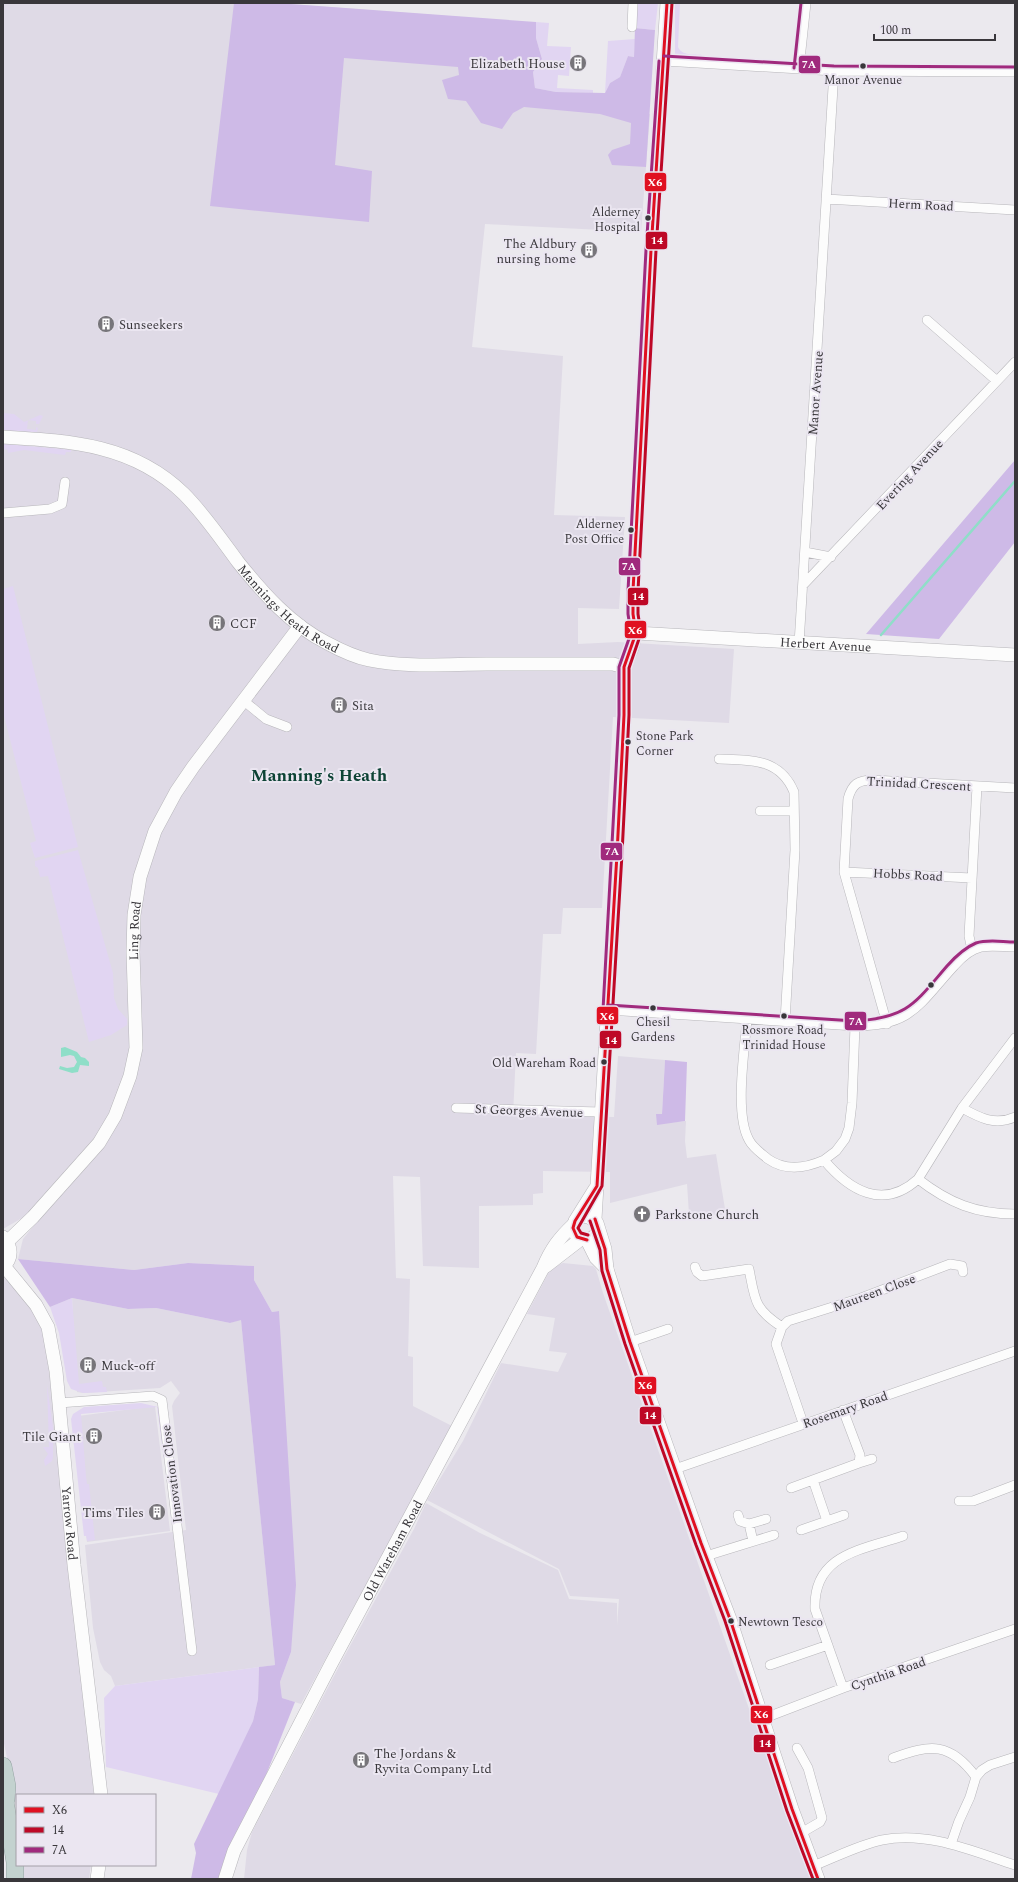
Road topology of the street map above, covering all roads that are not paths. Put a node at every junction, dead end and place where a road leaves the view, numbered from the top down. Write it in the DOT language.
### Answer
graph roads {
  1 [pos="633,3"];
  2 [pos="667,3"];
  3 [pos="806,3"];
  4 [pos="632,28"];
  5 [pos="664,61"];
  6 [pos="799,69"];
  7 [pos="834,71"];
  8 [pos="1015,72"];
  9 [pos="826,199"];
  10 [pos="1015,210"];
  11 [pos="927,320"];
  12 [pos="1015,362"];
  13 [pos="997,381"];
  14 [pos="3,437"];
  15 [pos="65,482"];
  16 [pos="3,513"];
  17 [pos="805,552"];
  18 [pos="831,557"];
  19 [pos="803,585"];
  20 [pos="300,626"];
  21 [pos="636,633"];
  22 [pos="799,644"];
  23 [pos="1015,655"];
  24 [pos="624,667"];
  25 [pos="244,701"];
  26 [pos="287,727"];
  27 [pos="719,759"];
  28 [pos="977,786"];
  29 [pos="1015,788"];
  30 [pos="760,811"];
  31 [pos="794,811"];
  32 [pos="844,872"];
  33 [pos="972,878"];
  34 [pos="1015,947"];
  35 [pos="972,950"];
  36 [pos="608,1010"];
  37 [pos="747,1018"];
  38 [pos="785,1021"];
  39 [pos="887,1024"];
  40 [pos="855,1026"];
  41 [pos="1015,1038"];
  42 [pos="456,1108"];
  43 [pos="962,1108"];
  44 [pos="601,1112"];
  45 [pos="1015,1118"];
  46 [pos="824,1160"];
  47 [pos="918,1179"];
  48 [pos="597,1186"];
  49 [pos="1015,1214"];
  50 [pos="576,1221"];
  51 [pos="596,1225"];
  52 [pos="5,1239"];
  53 [pos="584,1240"];
  54 [pos="4,1266"];
  55 [pos="695,1267"];
  56 [pos="543,1268"];
  57 [pos="607,1269"];
  58 [pos="963,1272"];
  59 [pos="782,1327"];
  60 [pos="668,1329"];
  61 [pos="630,1342"];
  62 [pos="1015,1351"];
  63 [pos="59,1403"];
  64 [pos="843,1410"];
  65 [pos="803,1423"];
  66 [pos="872,1459"];
  67 [pos="859,1463"];
  68 [pos="675,1469"];
  69 [pos="813,1480"];
  70 [pos="1015,1485"];
  71 [pos="791,1488"];
  72 [pos="959,1501"];
  73 [pos="738,1515"];
  74 [pos="844,1515"];
  75 [pos="766,1519"];
  76 [pos="827,1521"];
  77 [pos="749,1524"];
  78 [pos="802,1530"];
  79 [pos="774,1535"];
  80 [pos="903,1536"];
  81 [pos="753,1541"];
  82 [pos="706,1556"];
  83 [pos="1015,1629"];
  84 [pos="828,1645"];
  85 [pos="192,1651"];
  86 [pos="770,1665"];
  87 [pos="843,1688"];
  88 [pos="762,1719"];
  89 [pos="797,1748"];
  90 [pos="1015,1757"];
  91 [pos="893,1758"];
  92 [pos="3,1766"];
  93 [pos="976,1777"];
  94 [pos="100,1794"];
  95 [pos="4,1796"];
  96 [pos="801,1833"];
  97 [pos="243,1835"];
  98 [pos="952,1844"];
  99 [pos="1015,1864"];
  100 [pos="99,1866"];
  101 [pos="814,1866"];
  102 [pos="15,1879"];
  103 [pos="97,1879"];
  104 [pos="224,1879"];
  105 [pos="234,1879"];
  106 [pos="818,1879"];
  1 -- 4 [label="street"];
  2 -- 5 [label="street"];
  3 -- 6 [label="street"];
  5 -- 6 [label="street"];
  5 -- 21 [label="street"];
  6 -- 7 [label="street"];
  7 -- 8 [label="street"];
  7 -- 9 [label="street, Manor Avenue"];
  9 -- 10 [label="street, Herm Road"];
  9 -- 17 [label="street, Manor Avenue"];
  11 -- 13 [label="street"];
  12 -- 13 [label="street, Evering Avenue"];
  13 -- 18 [label="street, Evering Avenue"];
  14 -- 20 [label="street, Mannings Heath Road"];
  15 -- 16 [label="street"];
  17 -- 18 [label="street"];
  17 -- 19 [label="street, Manor Avenue"];
  18 -- 19 [label="street, Evering Avenue"];
  19 -- 22 [label="street, Manor Avenue"];
  20 -- 24 [label="street, Mannings Heath Road"];
  20 -- 25 [label="street, Ling Road"];
  21 -- 22 [label="street, Herbert Avenue"];
  21 -- 24 [label="street"];
  22 -- 23 [label="street, Herbert Avenue"];
  24 -- 36 [label="street"];
  25 -- 26 [label="street"];
  25 -- 52 [label="street, Ling Road"];
  27 -- 31 [label="street"];
  28 -- 29 [label="street, Trinidad Crescent"];
  28 -- 32 [label="street, Trinidad Crescent"];
  28 -- 33 [label="street"];
  30 -- 31 [label="street"];
  31 -- 38 [label="street"];
  32 -- 33 [label="street, Hobbs Road"];
  32 -- 39 [label="street, Trinidad Crescent"];
  33 -- 35 [label="street"];
  34 -- 35 [label="street"];
  35 -- 39 [label="street"];
  36 -- 37 [label="street"];
  36 -- 44 [label="street"];
  37 -- 38 [label="street"];
  37 -- 46 [label="street"];
  38 -- 40 [label="street"];
  39 -- 40 [label="street"];
  40 -- 46 [label="street"];
  41 -- 43 [label="street"];
  42 -- 44 [label="street, St Georges Avenue"];
  43 -- 45 [label="street"];
  43 -- 47 [label="street"];
  44 -- 48 [label="street"];
  46 -- 47 [label="street"];
  47 -- 49 [label="street"];
  48 -- 50 [label="street, Old Wareham Road"];
  48 -- 51 [label="street"];
  50 -- 51 [label="street"];
  50 -- 53 [label="street"];
  50 -- 56 [label="street, Old Wareham Road"];
  51 -- 53 [label="street"];
  51 -- 57 [label="street"];
  52 -- 54 [label="street"];
  53 -- 56 [label="street, Old Wareham Road"];
  53 -- 57 [label="street"];
  54 -- 63 [label="street, Yarrow Road"];
  55 -- 59 [label="street"];
  56 -- 97 [label="street, Old Wareham Road"];
  57 -- 61 [label="street"];
  58 -- 59 [label="street, Maureen Close"];
  59 -- 65 [label="street"];
  60 -- 61 [label="street"];
  61 -- 68 [label="street"];
  62 -- 64 [label="street, Rosemary Road"];
  63 -- 85 [label="street, Innovation Close"];
  63 -- 94 [label="street, Yarrow Road"];
  64 -- 65 [label="street, Rosemary Road"];
  64 -- 67 [label="street"];
  65 -- 68 [label="street, Rosemary Road"];
  66 -- 67 [label="street"];
  67 -- 69 [label="street"];
  68 -- 82 [label="street"];
  69 -- 71 [label="street"];
  69 -- 76 [label="street"];
  70 -- 72 [label="street"];
  73 -- 77 [label="street"];
  74 -- 76 [label="street"];
  75 -- 77 [label="street"];
  76 -- 78 [label="street"];
  77 -- 81 [label="street"];
  79 -- 81 [label="street"];
  80 -- 84 [label="street"];
  81 -- 82 [label="street"];
  82 -- 88 [label="street"];
  83 -- 87 [label="street, Cynthia Road"];
  84 -- 86 [label="street"];
  84 -- 87 [label="street"];
  87 -- 88 [label="street, Cynthia Road"];
  88 -- 96 [label="street"];
  89 -- 96 [label="street"];
  90 -- 93 [label="street"];
  91 -- 93 [label="street"];
  92 -- 95 [label="highway"];
  93 -- 98 [label="street"];
  95 -- 102 [label="highway"];
  96 -- 101 [label="street"];
  97 -- 104 [label="street, Old Wareham Road"];
  97 -- 105 [label="street, Old Wareham Road"];
  98 -- 99 [label="street"];
  98 -- 101 [label="street"];
  100 -- 103 [label="street"];
  101 -- 106 [label="street"];
}
